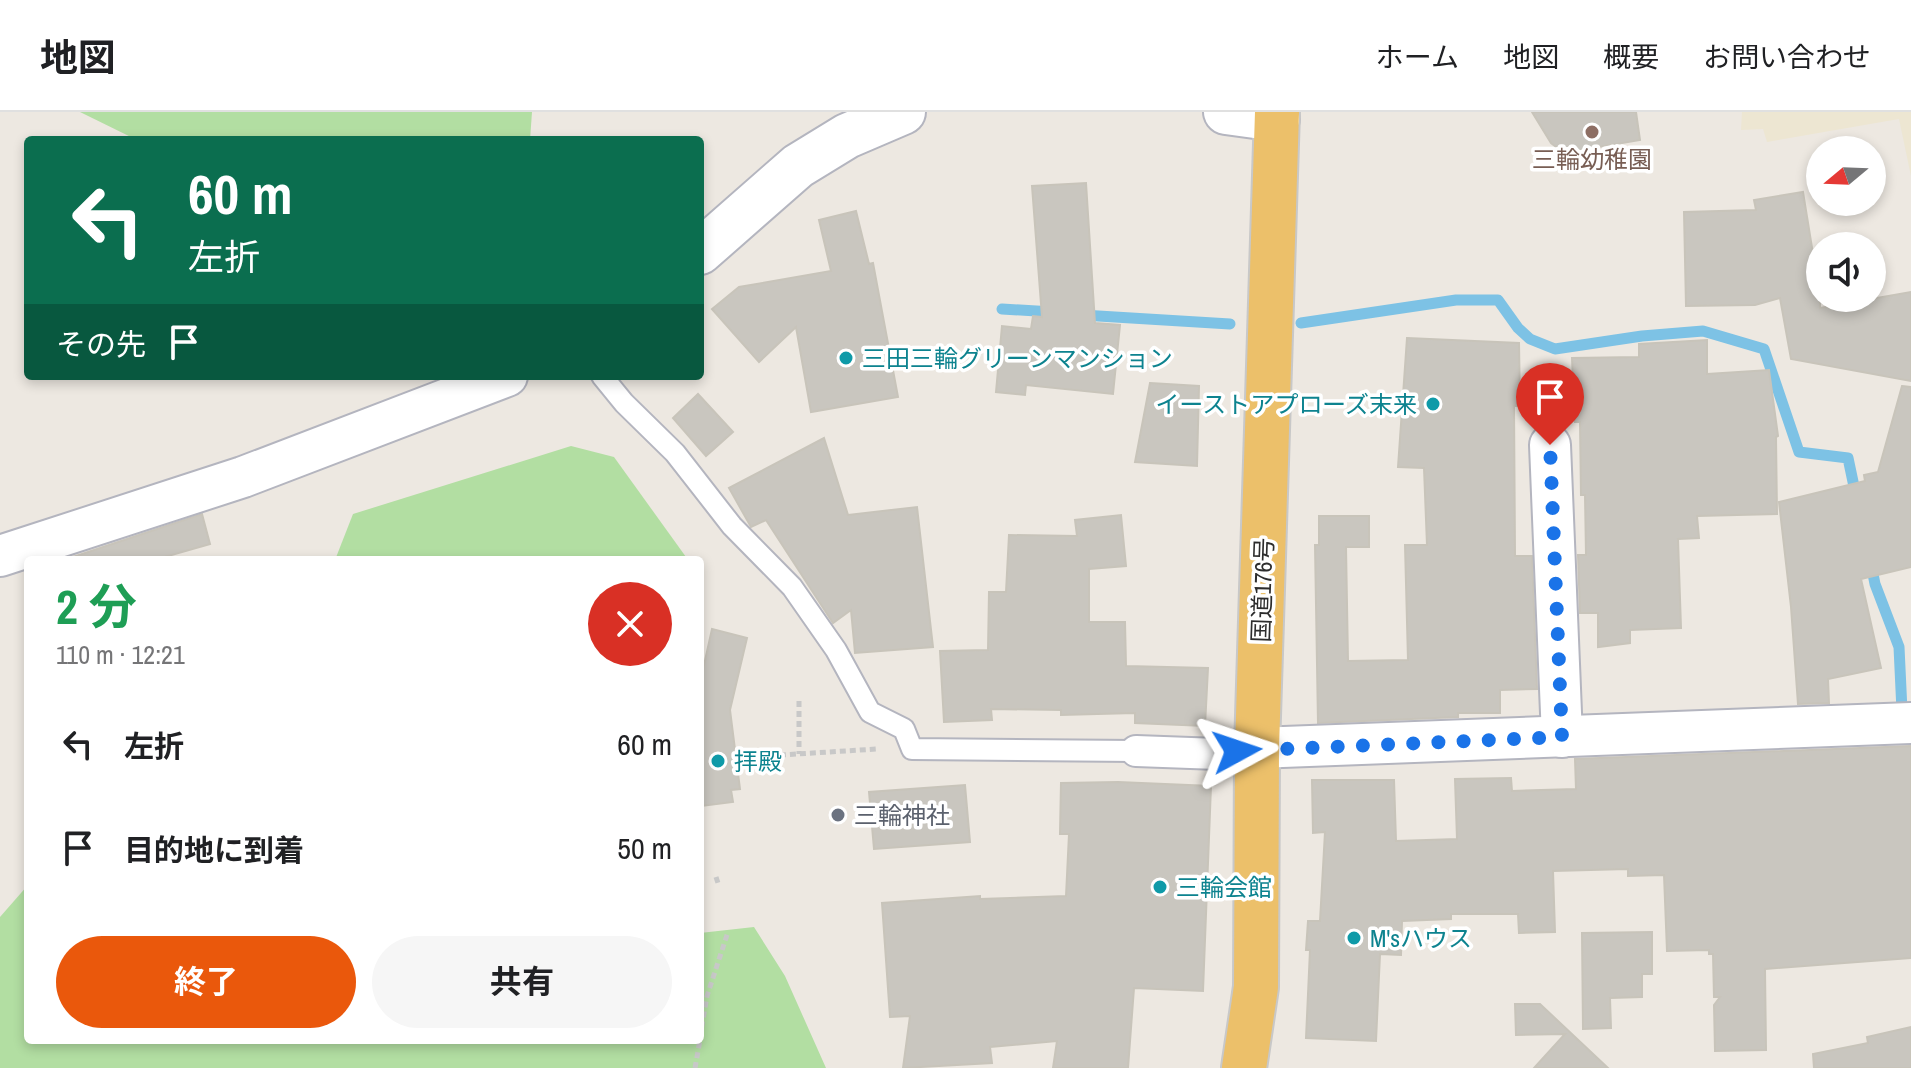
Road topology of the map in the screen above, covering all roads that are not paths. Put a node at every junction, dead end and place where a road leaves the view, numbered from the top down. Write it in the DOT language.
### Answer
graph roads {
  1 [pos="903,112"];
  2 [pos="1226,112"];
  3 [pos="1277,115"];
  4 [pos="704,248"];
  5 [pos="497,380"];
  6 [pos="605,380"];
  7 [pos="1550,445"];
  8 [pos="0,556"];
  9 [pos="1911,723"];
  10 [pos="1562,737"];
  11 [pos="1257,748"];
  12 [pos="1136,751"];
  13 [pos="1244,1068"];
  1 -- 4 [label="street"];
  2 -- 3 [label="street"];
  3 -- 11 [label="highway, 国道176号"];
  5 -- 8 [label="street"];
  6 -- 12 [label="lane"];
  7 -- 10 [label="street"];
  9 -- 10 [label="street"];
  10 -- 11 [label="street"];
  11 -- 12 [label="street"];
  11 -- 13 [label="highway, 国道176号"];
}
